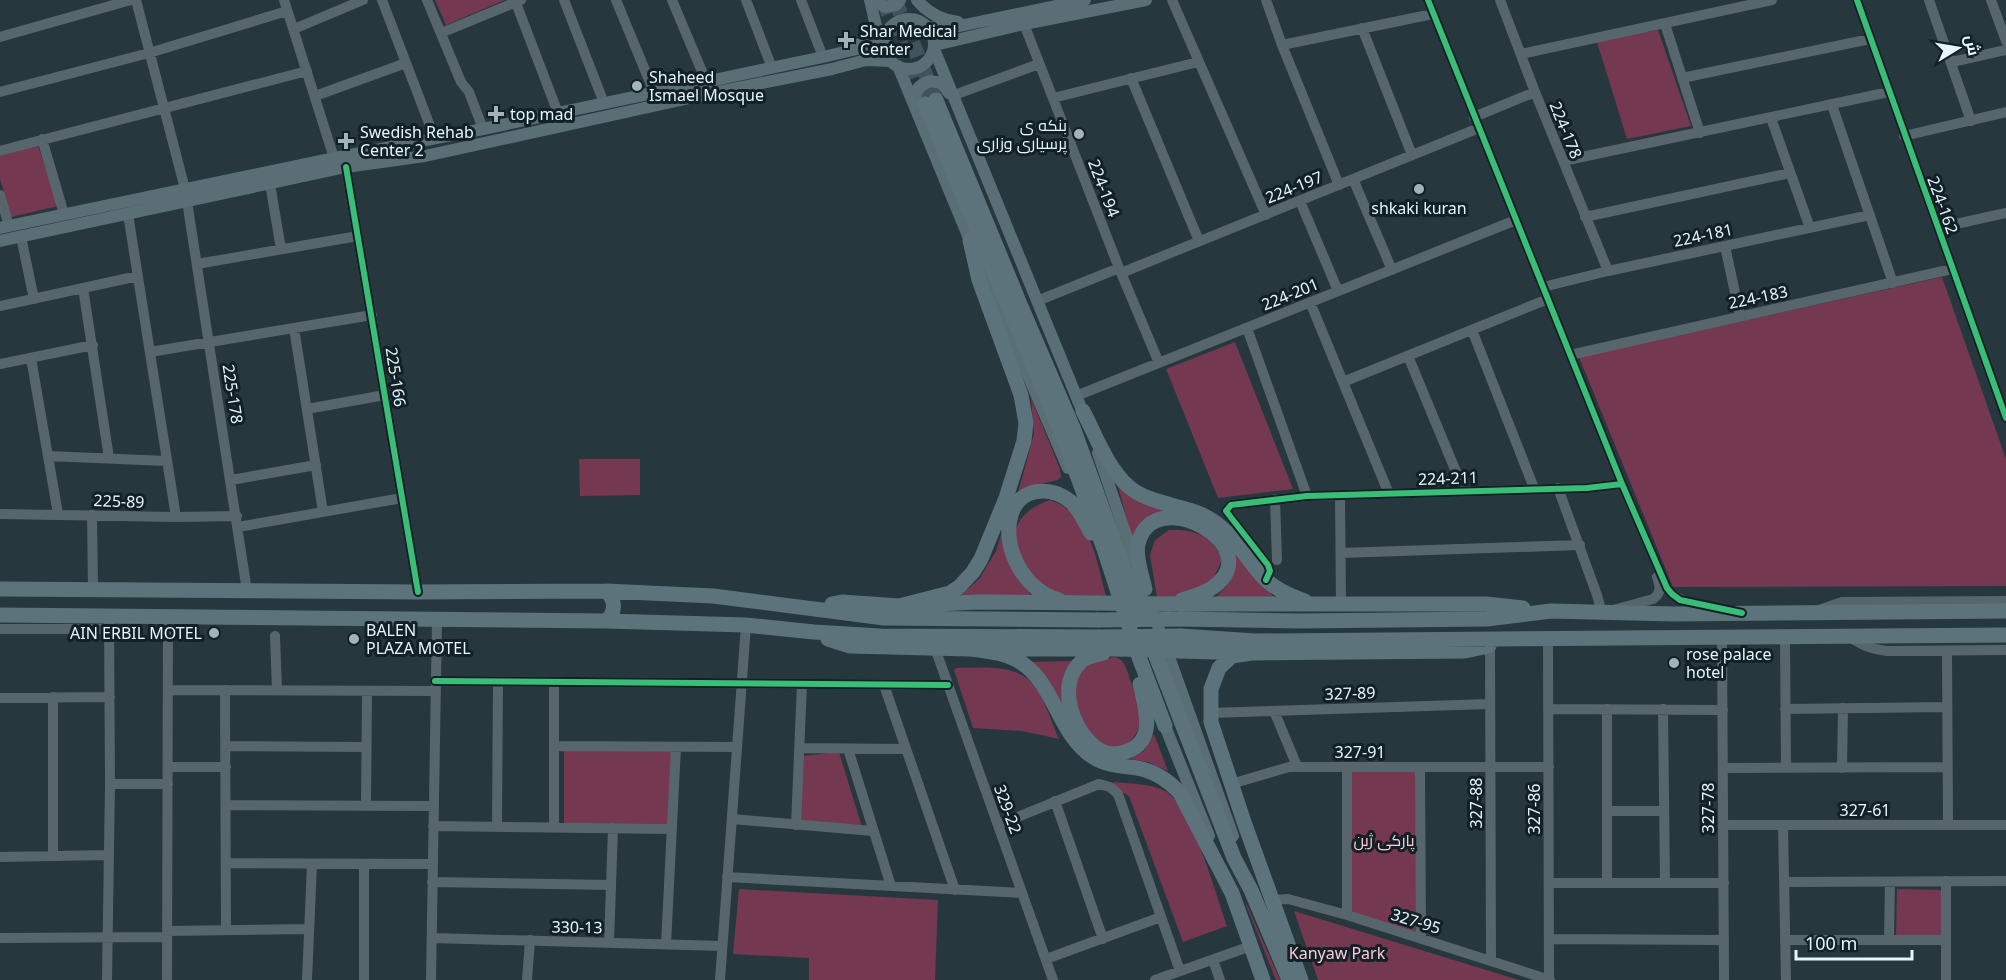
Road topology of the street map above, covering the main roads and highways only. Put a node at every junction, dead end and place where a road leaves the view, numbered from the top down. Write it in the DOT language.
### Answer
graph roads {
  1 [pos="872,0"];
  2 [pos="900,0"];
  3 [pos="915,0"];
  4 [pos="1086,0"];
  5 [pos="1146,0"];
  6 [pos="1057,3"];
  7 [pos="983,21"];
  8 [pos="926,25"];
  9 [pos="885,38"];
  10 [pos="950,40"];
  11 [pos="934,47"];
  12 [pos="844,51"];
  13 [pos="894,63"];
  14 [pos="832,69"];
  15 [pos="906,84"];
  16 [pos="957,99"];
  17 [pos="925,104"];
  18 [pos="613,105"];
  19 [pos="186,195"];
  20 [pos="57,220"];
  21 [pos="4,227"];
  22 [pos="970,240"];
  23 [pos="0,241"];
  24 [pos="1083,411"];
  25 [pos="1104,549"];
  26 [pos="1112,573"];
  27 [pos="1131,588"];
  28 [pos="0,589"];
  29 [pos="293,591"];
  30 [pos="606,591"];
  31 [pos="1074,603"];
  32 [pos="1169,604"];
  33 [pos="1317,604"];
  34 [pos="899,606"];
  35 [pos="819,609"];
  36 [pos="1551,611"];
  37 [pos="1964,611"];
  38 [pos="2006,611"];
  39 [pos="0,615"];
  40 [pos="294,618"];
  41 [pos="606,621"];
  42 [pos="814,632"];
  43 [pos="1916,635"];
  44 [pos="2006,635"];
  45 [pos="1516,639"];
  46 [pos="1181,643"];
  47 [pos="970,649"];
  48 [pos="1121,649"];
  49 [pos="1251,653"];
  50 [pos="1139,657"];
  51 [pos="1165,726"];
  52 [pos="1232,893"];
  53 [pos="1263,980"];
  54 [pos="1289,980"];
  55 [pos="1301,980"];
  1 -- 2 [label="main road"];
  1 -- 9 [label="main road"];
  1 -- 12 [label="main road"];
  3 -- 7 [label="main road"];
  3 -- 8 [label="main road"];
  4 -- 6 [label="main road"];
  5 -- 10 [label="main road"];
  6 -- 7 [label="main road"];
  7 -- 8 [label="main road"];
  8 -- 9 [label="main road"];
  8 -- 11 [label="main road"];
  9 -- 12 [label="main road"];
  9 -- 13 [label="main road"];
  10 -- 11 [label="main road"];
  10 -- 16 [label="main road"];
  11 -- 13 [label="main road"];
  11 -- 16 [label="main road"];
  12 -- 18 [label="main road"];
  13 -- 14 [label="main road"];
  13 -- 15 [label="main road"];
  14 -- 15 [label="main road"];
  14 -- 18 [label="main road"];
  15 -- 17 [label="main road"];
  16 -- 17 [label="main road"];
  16 -- 24 [label="main road"];
  17 -- 22 [label="main road"];
  17 -- 25 [label="highway"];
  17 -- 27 [label="highway"];
  18 -- 19 [label="main road"];
  18 -- 19 [label="main road"];
  19 -- 20 [label="main road"];
  19 -- 20 [label="main road"];
  20 -- 21 [label="main road"];
  20 -- 23 [label="main road"];
  22 -- 25 [label="main road"];
  22 -- 34 [label="highway"];
  24 -- 27 [label="main road"];
  24 -- 33 [label="highway"];
  25 -- 26 [label="highway"];
  26 -- 27 [label="highway"];
  26 -- 31 [label="highway"];
  27 -- 32 [label="highway"];
  27 -- 50 [label="highway"];
  27 -- 54 [label="highway"];
  28 -- 29 [label="highway"];
  29 -- 30 [label="highway"];
  29 -- 40 [label="highway"];
  30 -- 35 [label="highway"];
  30 -- 41 [label="highway"];
  31 -- 32 [label="highway, bridge"];
  31 -- 34 [label="highway"];
  32 -- 33 [label="highway"];
  33 -- 36 [label="highway"];
  34 -- 35 [label="highway"];
  35 -- 36 [label="highway, bridge"];
  36 -- 37 [label="highway"];
  37 -- 38 [label="highway"];
  37 -- 43 [label="highway"];
  39 -- 40 [label="highway"];
  40 -- 41 [label="highway"];
  41 -- 42 [label="highway"];
  42 -- 46 [label="highway, bridge"];
  42 -- 47 [label="highway"];
  43 -- 44 [label="highway"];
  43 -- 45 [label="highway"];
  45 -- 46 [label="highway"];
  45 -- 49 [label="highway"];
  46 -- 48 [label="highway, bridge"];
  46 -- 49 [label="highway"];
  47 -- 48 [label="highway"];
  47 -- 52 [label="highway"];
  48 -- 50 [label="highway"];
  49 -- 55 [label="highway"];
  50 -- 51 [label="highway"];
  51 -- 52 [label="main road"];
  52 -- 53 [label="highway"];
}
